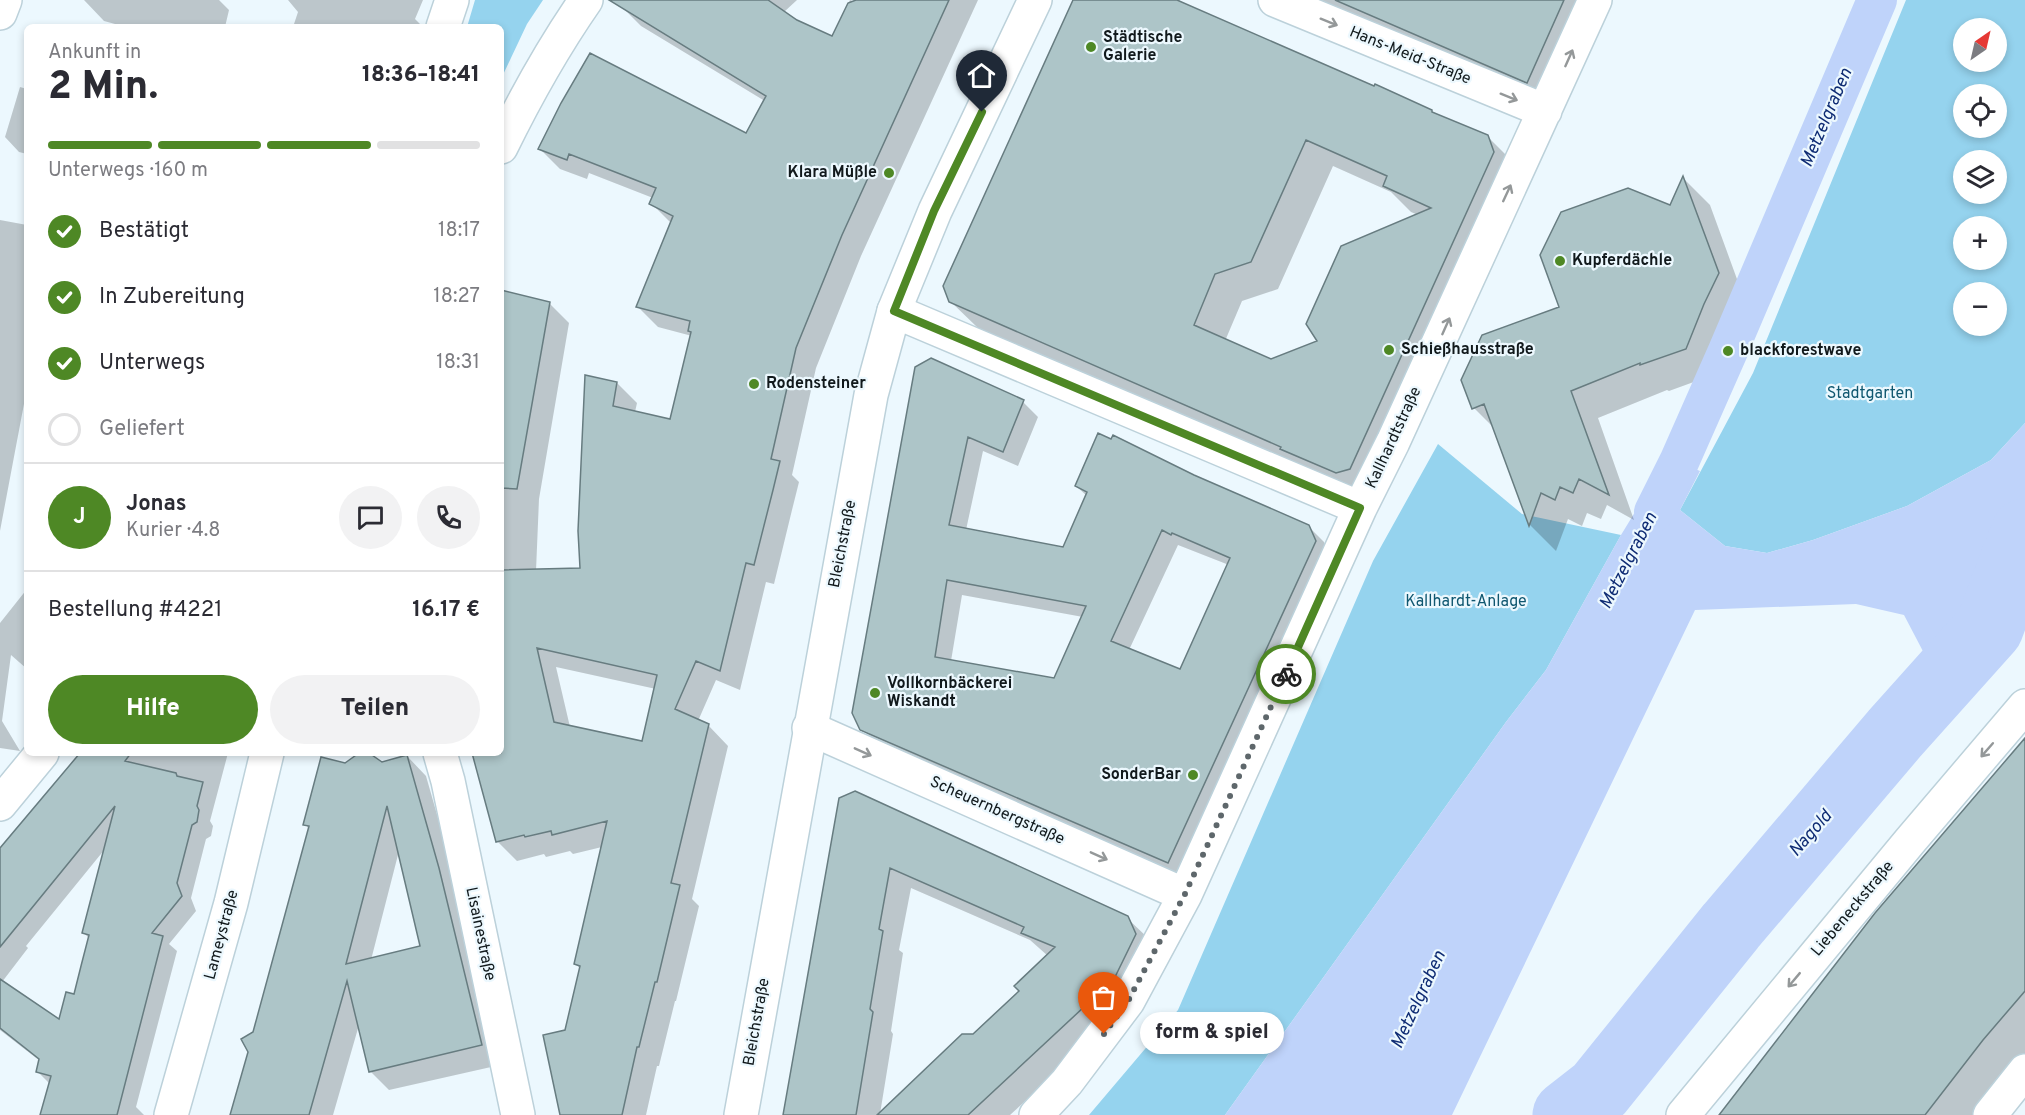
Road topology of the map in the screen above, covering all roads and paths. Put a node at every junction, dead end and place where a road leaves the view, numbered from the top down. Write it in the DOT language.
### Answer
graph roads {
  1 [pos="5,0"];
  2 [pos="452,0"];
  3 [pos="586,0"];
  4 [pos="1035,0"];
  5 [pos="1275,0"];
  6 [pos="1595,0"];
  7 [pos="0,13"];
  8 [pos="444,24"];
  9 [pos="1545,111"];
  10 [pos="504,141"];
  11 [pos="894,311"];
  12 [pos="1360,508"];
  13 [pos="2025,706"];
  14 [pos="809,728"];
  15 [pos="40,756"];
  16 [pos="266,756"];
  17 [pos="441,756"];
  18 [pos="0,804"];
  19 [pos="1185,894"];
  20 [pos="2025,1071"];
  21 [pos="171,1115"];
  22 [pos="518,1115"];
  23 [pos="741,1115"];
  24 [pos="1036,1115"];
  25 [pos="1683,1115"];
  26 [pos="1990,1115"];
  1 -- 7 [label="street"];
  2 -- 8 [label="street"];
  3 -- 10 [label="street"];
  4 -- 11 [label="street, Bleichstraße"];
  5 -- 9 [label="street, Hans-Meid-Straße, one-way"];
  9 -- 6 [label="street, Kallhardtstraße, one-way"];
  12 -- 9 [label="street, Kallhardtstraße, one-way"];
  11 -- 12 [label="street"];
  11 -- 14 [label="street, Bleichstraße"];
  12 -- 19 [label="street, Kallhardtstraße"];
  13 -- 25 [label="street, Liebeneckstraße, one-way"];
  14 -- 19 [label="street, Scheuernbergstraße, one-way"];
  14 -- 23 [label="street, Bleichstraße"];
  15 -- 18 [label="street"];
  16 -- 21 [label="street, Lameystraße"];
  17 -- 22 [label="street, Lisainestraße"];
  19 -- 24 [label="street, Kallhardtstraße"];
  20 -- 26 [label="street"];
}
